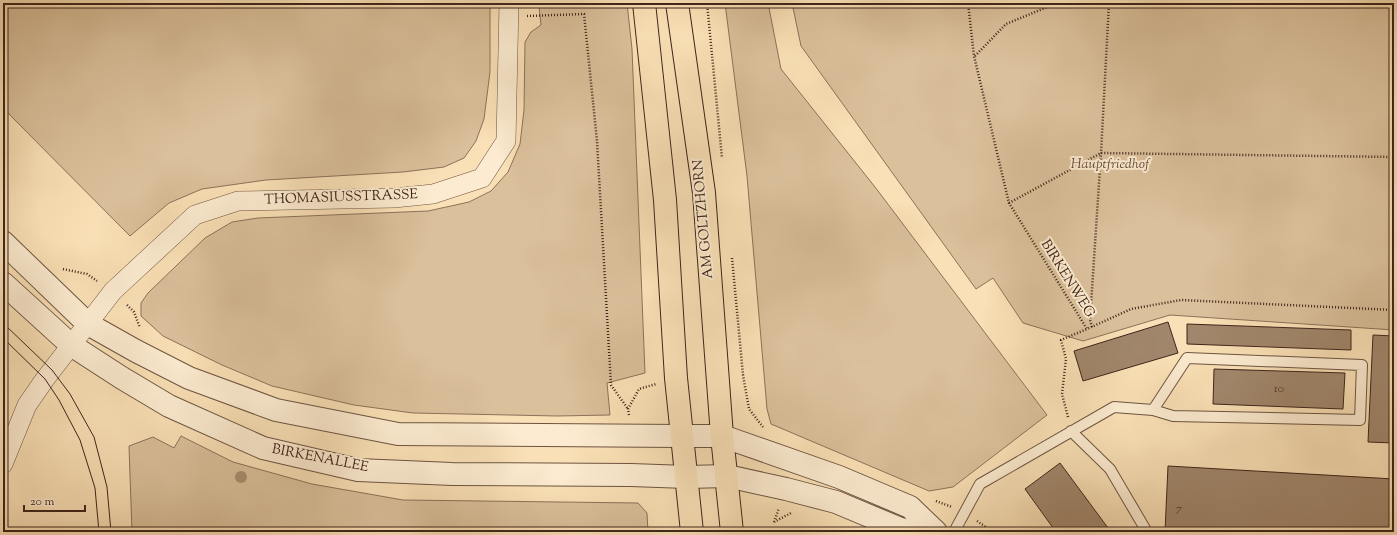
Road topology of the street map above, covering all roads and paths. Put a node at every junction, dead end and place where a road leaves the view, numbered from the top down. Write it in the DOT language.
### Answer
graph roads {
  1 [pos="644,3"];
  2 [pos="677,3"];
  3 [pos="707,3"];
  4 [pos="968,3"];
  5 [pos="1057,3"];
  6 [pos="1088,3"];
  7 [pos="1109,4"];
  8 [pos="510,10"];
  9 [pos="974,56"];
  10 [pos="1101,152"];
  11 [pos="1394,158"];
  12 [pos="723,161"];
  13 [pos="1009,203"];
  14 [pos="3,242"];
  15 [pos="732,256"];
  16 [pos="60,268"];
  17 [pos="3,283"];
  18 [pos="113,291"];
  19 [pos="1394,310"];
  20 [pos="88,324"];
  21 [pos="1092,327"];
  22 [pos="1087,329"];
  23 [pos="141,330"];
  24 [pos="71,345"];
  25 [pos="628,409"];
  26 [pos="1153,410"];
  27 [pos="766,430"];
  28 [pos="1071,431"];
  29 [pos="681,436"];
  30 [pos="722,436"];
  31 [pos="3,464"];
  32 [pos="727,476"];
  33 [pos="687,477"];
  34 [pos="692,532"];
  35 [pos="732,532"];
  36 [pos="910,532"];
  37 [pos="936,532"];
  38 [pos="954,532"];
  39 [pos="1147,532"];
  1 -- 29 [label="main road"];
  2 -- 30 [label="main road, AM GOLTZHORN"];
  3 -- 12 [label="path"];
  4 -- 9 [label="path, BIRKENWEG"];
  5 -- 9 [label="path"];
  6 -- 7 [label="path"];
  7 -- 10 [label="path"];
  8 -- 18 [label="street, THOMASIUSSTRASSE"];
  8 -- 25 [label="path"];
  9 -- 13 [label="path, BIRKENWEG"];
  10 -- 11 [label="path"];
  10 -- 13 [label="path"];
  10 -- 21 [label="path"];
  13 -- 22 [label="path, BIRKENWEG"];
  14 -- 20 [label="street"];
  15 -- 27 [label="path"];
  16 -- 18 [label="path"];
  17 -- 24 [label="street, BIRKENALLEE"];
  18 -- 20 [label="street, THOMASIUSSTRASSE"];
  18 -- 23 [label="path"];
  19 -- 21 [label="path, BIRKENWEG"];
  20 -- 24 [label="street, THOMASIUSSTRASSE"];
  20 -- 29 [label="street"];
  21 -- 22 [label="path, BIRKENWEG"];
  22 -- 28 [label="path"];
  24 -- 31 [label="street, THOMASIUSSTRASSE"];
  24 -- 33 [label="street, BIRKENALLEE"];
  26 -- 26 [label="lane"];
  26 -- 28 [label="lane"];
  28 -- 38 [label="lane"];
  28 -- 39 [label="lane"];
  29 -- 30 [label="street"];
  29 -- 33 [label="main road"];
  30 -- 32 [label="main road, AM GOLTZHORN"];
  30 -- 37 [label="street"];
  32 -- 33 [label="street, BIRKENALLEE"];
  32 -- 35 [label="main road, AM GOLTZHORN"];
  32 -- 36 [label="street, BIRKENALLEE"];
  33 -- 34 [label="main road"];
}
